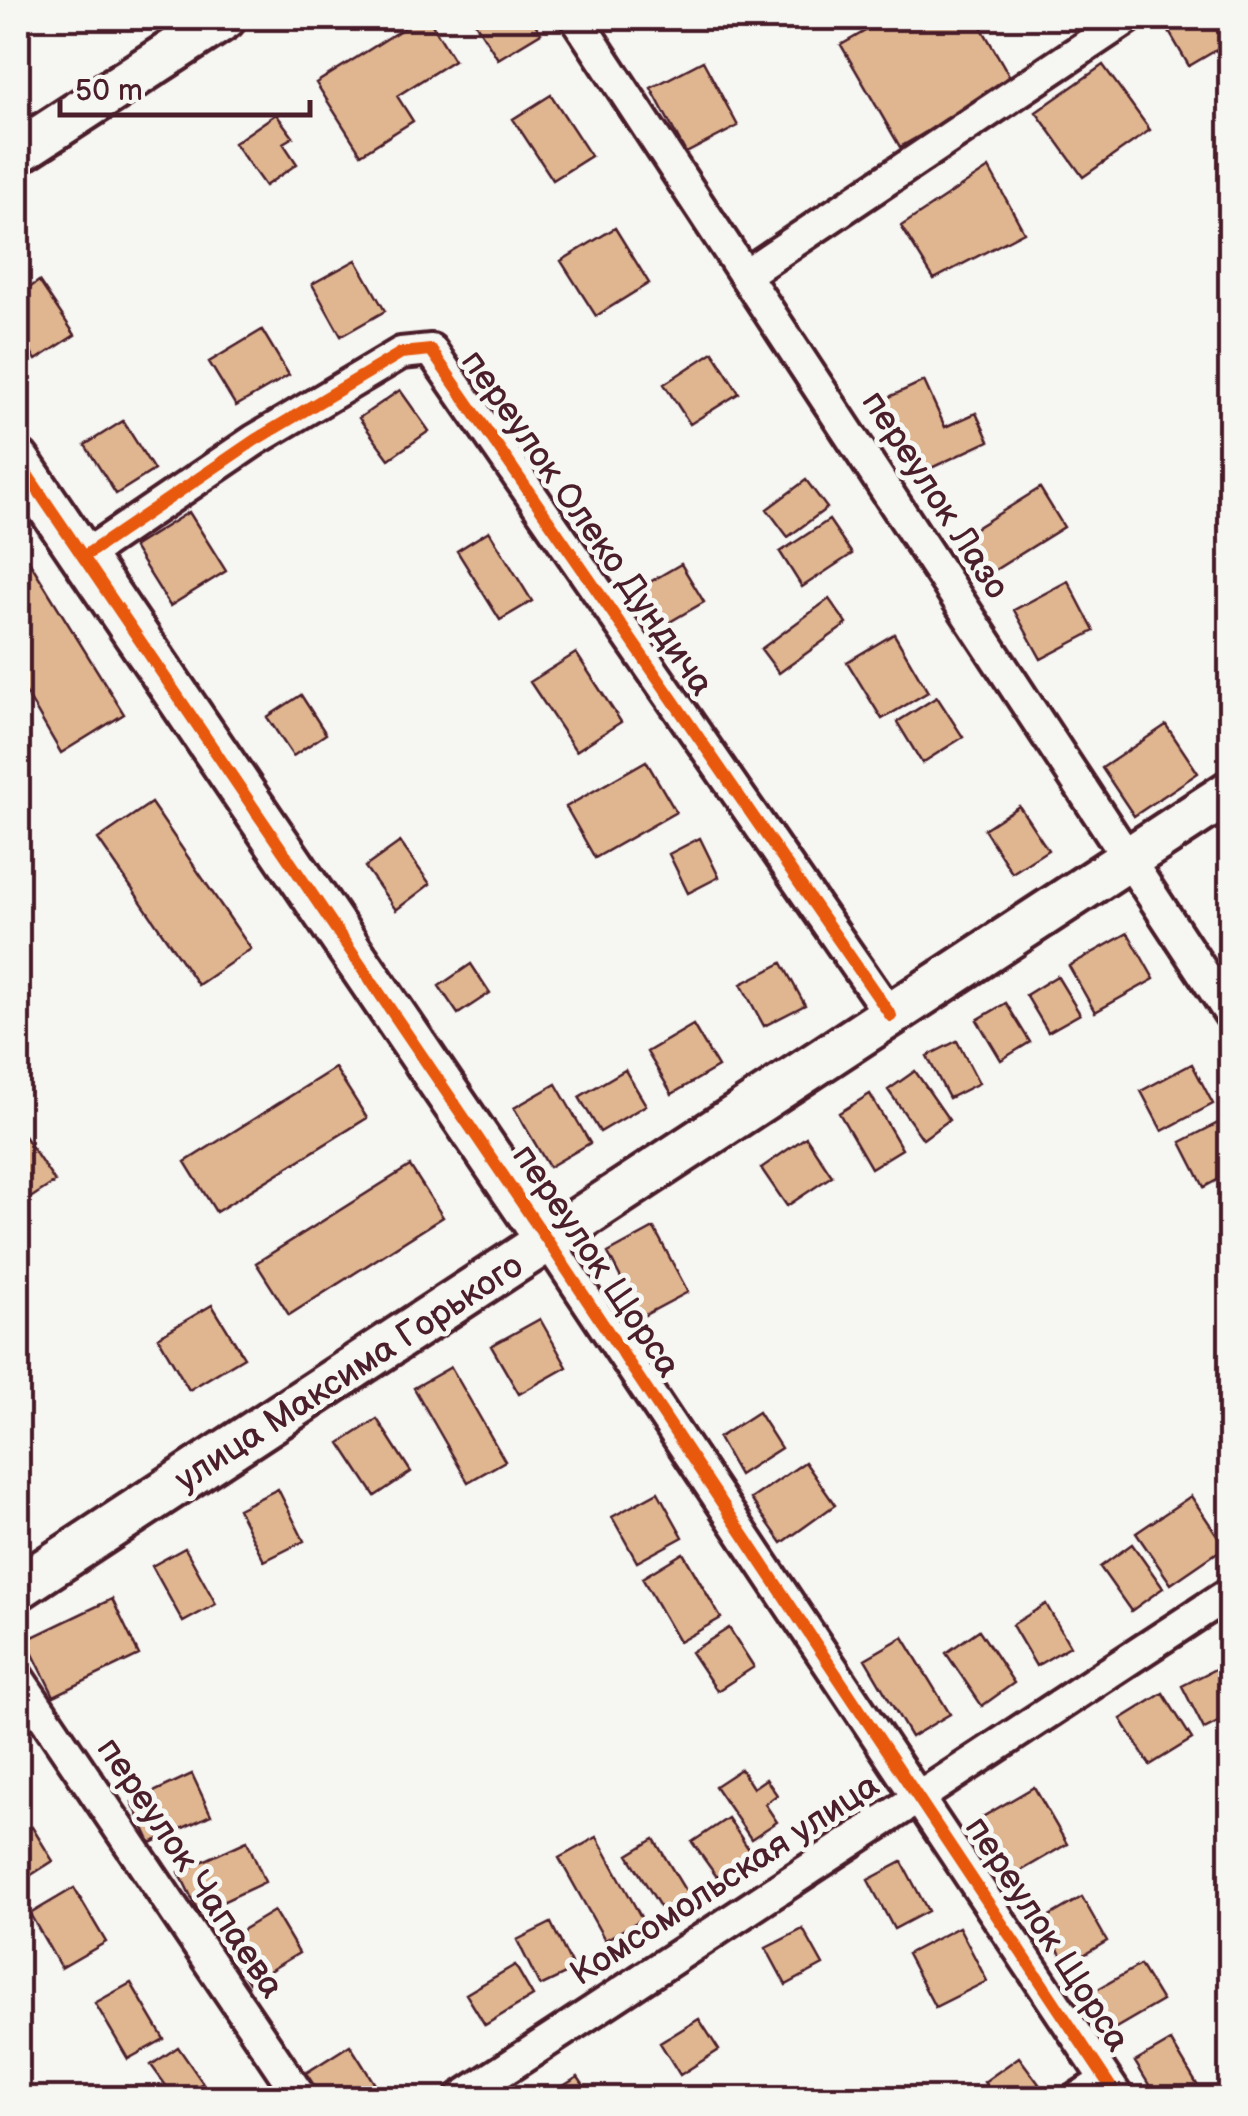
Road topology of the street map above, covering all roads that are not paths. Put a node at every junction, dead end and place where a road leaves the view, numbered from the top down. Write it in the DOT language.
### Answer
graph roads {
  1 [pos="224,18"];
  2 [pos="576,18"];
  3 [pos="1128,18"];
  4 [pos="18,152"];
  5 [pos="746,274"];
  6 [pos="18,461"];
  7 [pos="82,556"];
  8 [pos="1230,792"];
  9 [pos="1128,860"];
  10 [pos="1230,1014"];
  11 [pos="891,1016"];
  12 [pos="18,1047"];
  13 [pos="18,1078"];
  14 [pos="549,1243"];
  15 [pos="18,1588"];
  16 [pos="1230,1593"];
  17 [pos="18,1678"];
  18 [pos="920,1797"];
  19 [pos="1112,2089"];
  20 [pos="300,2098"];
  21 [pos="461,2098"];
  22 [pos="1078,2098"];
  1 -- 4 [label="main road"];
  2 -- 5 [label="street, переулок Лазо"];
  3 -- 5 [label="street"];
  5 -- 9 [label="street, переулок Лазо"];
  6 -- 7 [label="main road, переулок Щорса"];
  7 -- 11 [label="street, переулок Олеко Дундича"];
  7 -- 14 [label="main road, переулок Щорса"];
  8 -- 9 [label="main road, улица Максима Горького"];
  9 -- 10 [label="street, переулок Лазо"];
  9 -- 11 [label="main road, улица Максима Горького"];
  11 -- 14 [label="main road, улица Максима Горького"];
  12 -- 13 [label="lane"];
  14 -- 15 [label="main road, улица Максима Горького"];
  14 -- 18 [label="street, переулок Щорса"];
  16 -- 18 [label="street, Комсомольская улица"];
  17 -- 20 [label="street, переулок Чапаева"];
  18 -- 19 [label="street, переулок Щорса"];
  18 -- 21 [label="street, Комсомольская улица"];
  19 -- 22 [label="street"];
}
